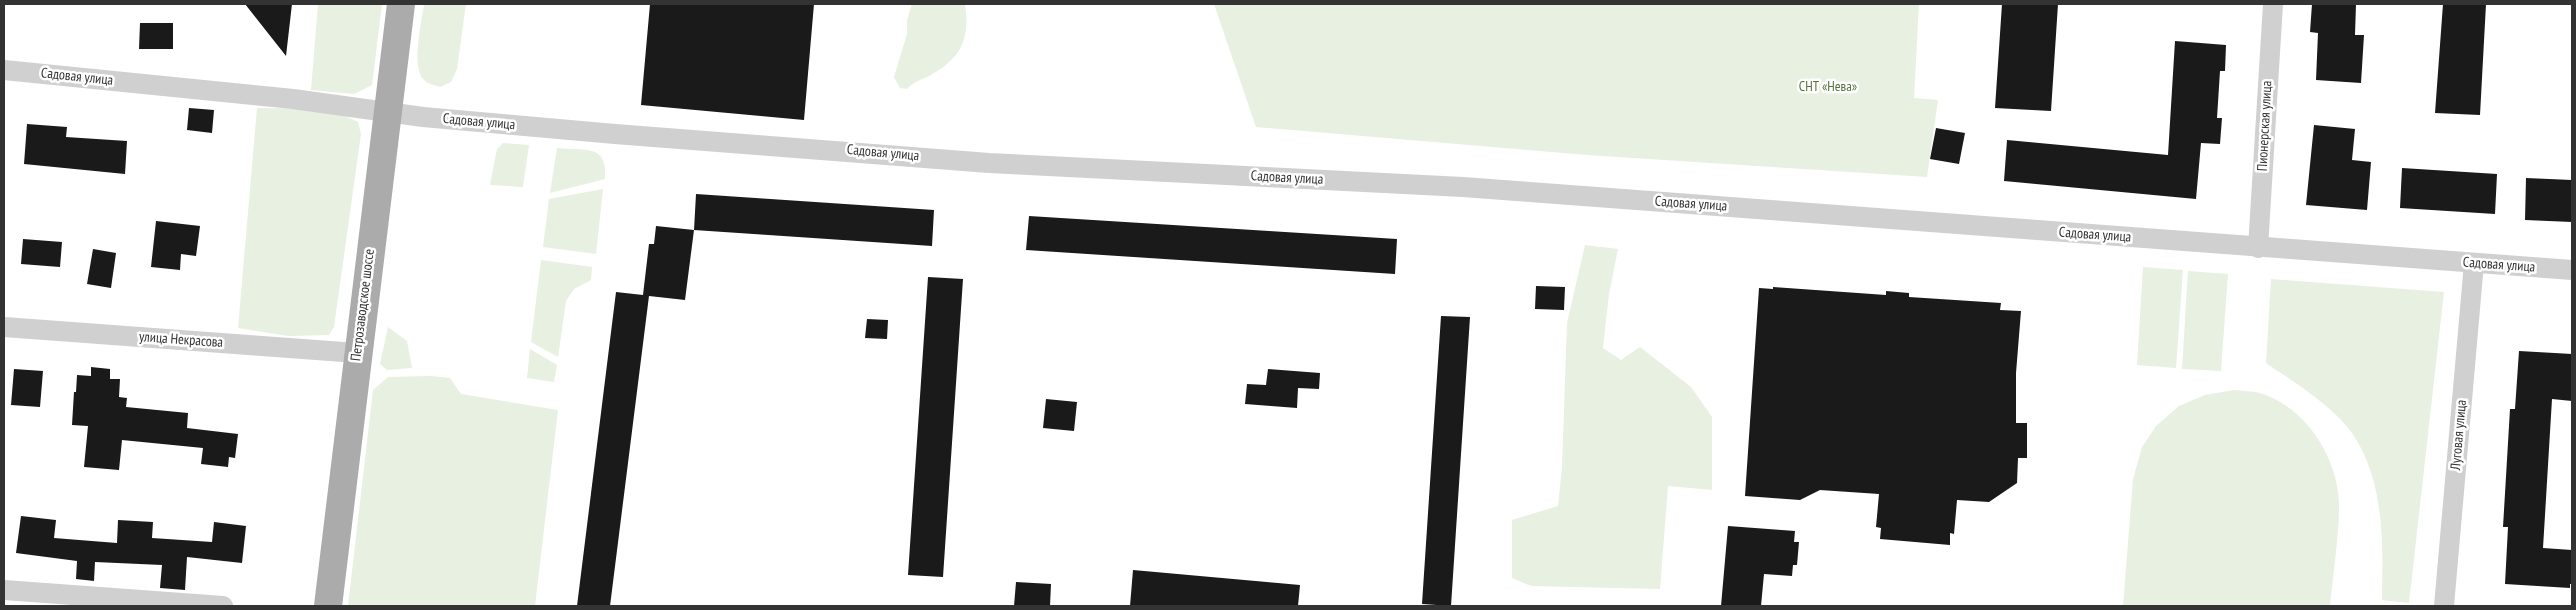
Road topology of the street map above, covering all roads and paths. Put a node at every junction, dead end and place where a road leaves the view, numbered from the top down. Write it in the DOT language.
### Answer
graph roads {
  1 [pos="401,4"];
  2 [pos="2273,4"];
  3 [pos="4,70"];
  4 [pos="387,112"];
  5 [pos="2258,248"];
  6 [pos="2474,263"];
  7 [pos="2572,270"];
  8 [pos="4,327"];
  9 [pos="357,354"];
  10 [pos="4,590"];
  11 [pos="223,606"];
  12 [pos="328,606"];
  13 [pos="2444,606"];
  1 -- 4 [label="main road, Петрозаводское шоссе"];
  2 -- 5 [label="street, Пионерская улица"];
  3 -- 4 [label="street, Садовая улица"];
  4 -- 5 [label="street, Садовая улица"];
  4 -- 9 [label="main road, Петрозаводское шоссе"];
  5 -- 6 [label="street, Садовая улица"];
  6 -- 7 [label="street, Садовая улица"];
  6 -- 13 [label="street, Луговая улица"];
  8 -- 9 [label="street, улица Некрасова"];
  9 -- 12 [label="main road, Петрозаводское шоссе"];
  10 -- 11 [label="street"];
}
